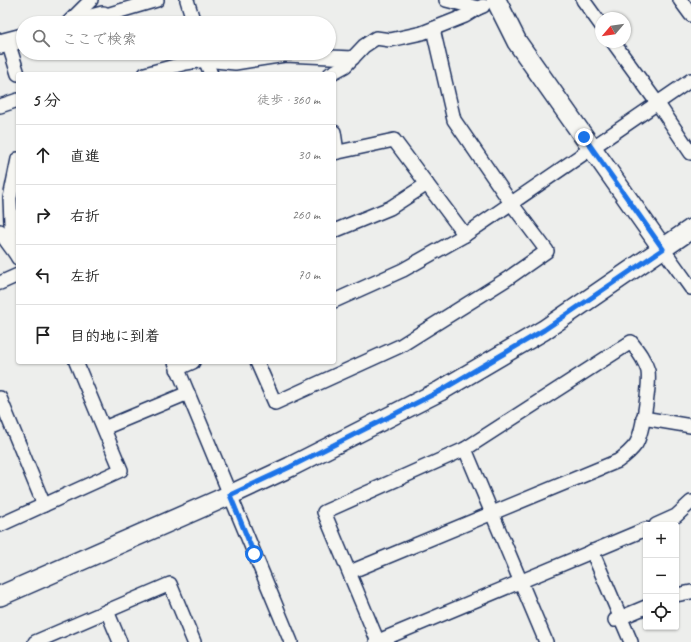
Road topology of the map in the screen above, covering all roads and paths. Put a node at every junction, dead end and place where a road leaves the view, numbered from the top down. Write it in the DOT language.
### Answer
graph roads {
  1 [pos="91,0"];
  2 [pos="157,0"];
  3 [pos="187,0"];
  4 [pos="446,0"];
  5 [pos="496,0"];
  6 [pos="583,0"];
  7 [pos="680,0"];
  8 [pos="478,8"];
  9 [pos="691,15"];
  10 [pos="75,16"];
  11 [pos="103,16"];
  12 [pos="192,16"];
  13 [pos="595,17"];
  14 [pos="433,29"];
  15 [pos="10,41"];
  16 [pos="617,48"];
  17 [pos="336,57"];
  18 [pos="353,58"];
  19 [pos="195,60"];
  20 [pos="205,60"];
  21 [pos="217,60"];
  22 [pos="257,60"];
  23 [pos="18,72"];
  24 [pos="152,72"];
  25 [pos="210,72"];
  26 [pos="334,72"];
  27 [pos="691,80"];
  28 [pos="16,101"];
  29 [pos="658,104"];
  30 [pos="0,106"];
  31 [pos="592,149"];
  32 [pos="336,153"];
  33 [pos="691,153"];
  34 [pos="16,169"];
  35 [pos="427,184"];
  36 [pos="511,203"];
  37 [pos="691,229"];
  38 [pos="336,230"];
  39 [pos="0,232"];
  40 [pos="466,235"];
  41 [pos="12,247"];
  42 [pos="663,249"];
  43 [pos="16,254"];
  44 [pos="16,276"];
  45 [pos="0,283"];
  46 [pos="691,288"];
  47 [pos="336,300"];
  48 [pos="77,364"];
  49 [pos="258,364"];
  50 [pos="176,365"];
  51 [pos="188,393"];
  52 [pos="0,398"];
  53 [pos="643,418"];
  54 [pos="691,426"];
  55 [pos="104,428"];
  56 [pos="465,449"];
  57 [pos="230,495"];
  58 [pos="691,502"];
  59 [pos="44,505"];
  60 [pos="492,513"];
  61 [pos="663,522"];
  62 [pos="0,524"];
  63 [pos="643,530"];
  64 [pos="592,551"];
  65 [pos="350,572"];
  66 [pos="521,581"];
  67 [pos="691,592"];
  68 [pos="679,594"];
  69 [pos="0,596"];
  70 [pos="643,608"];
  71 [pos="107,611"];
  72 [pos="618,619"];
  73 [pos="41,641"];
  74 [pos="120,642"];
  75 [pos="194,642"];
  76 [pos="291,642"];
  77 [pos="377,642"];
  78 [pos="546,642"];
  79 [pos="631,642"];
  1 -- 10 [label="street"];
  2 -- 11 [label="street"];
  3 -- 12 [label="street"];
  4 -- 8 [label="street"];
  5 -- 8 [label="street"];
  5 -- 31 [label="street"];
  6 -- 13 [label="street"];
  7 -- 9 [label="street"];
  8 -- 14 [label="street"];
  14 -- 18 [label="street"];
  14 -- 36 [label="street"];
  15 -- 23 [label="street"];
  16 -- 29 [label="street"];
  17 -- 18 [label="street"];
  18 -- 26 [label="street"];
  19 -- 24 [label="street"];
  20 -- 25 [label="street"];
  21 -- 22 [label="street"];
  27 -- 29 [label="street"];
  28 -- 30 [label="street"];
  29 -- 31 [label="street"];
  29 -- 33 [label="street"];
  31 -- 36 [label="street"];
  31 -- 42 [label="street"];
  32 -- 35 [label="street"];
  34 -- 41 [label="street"];
  35 -- 38 [label="street"];
  35 -- 40 [label="street"];
  36 -- 40 [label="street"];
  36 -- 49 [label="street"];
  37 -- 42 [label="street"];
  39 -- 41 [label="street"];
  40 -- 47 [label="street"];
  41 -- 43 [label="street"];
  42 -- 46 [label="street"];
  42 -- 57 [label="street"];
  44 -- 45 [label="street"];
  48 -- 55 [label="street"];
  50 -- 51 [label="street"];
  51 -- 55 [label="street"];
  51 -- 57 [label="street"];
  52 -- 59 [label="street"];
  53 -- 54 [label="street"];
  53 -- 56 [label="street"];
  53 -- 60 [label="street"];
  55 -- 59 [label="street"];
  56 -- 60 [label="street"];
  56 -- 65 [label="street"];
  57 -- 69 [label="street"];
  57 -- 76 [label="street"];
  58 -- 61 [label="street"];
  59 -- 62 [label="street"];
  60 -- 65 [label="street"];
  60 -- 66 [label="street"];
  63 -- 64 [label="street"];
  64 -- 66 [label="street"];
  64 -- 72 [label="street"];
  65 -- 77 [label="street"];
  66 -- 77 [label="street"];
  66 -- 78 [label="street"];
  67 -- 68 [label="street"];
  70 -- 72 [label="street"];
  71 -- 73 [label="street"];
  71 -- 74 [label="street"];
  71 -- 75 [label="street"];
  72 -- 79 [label="street"];
}
